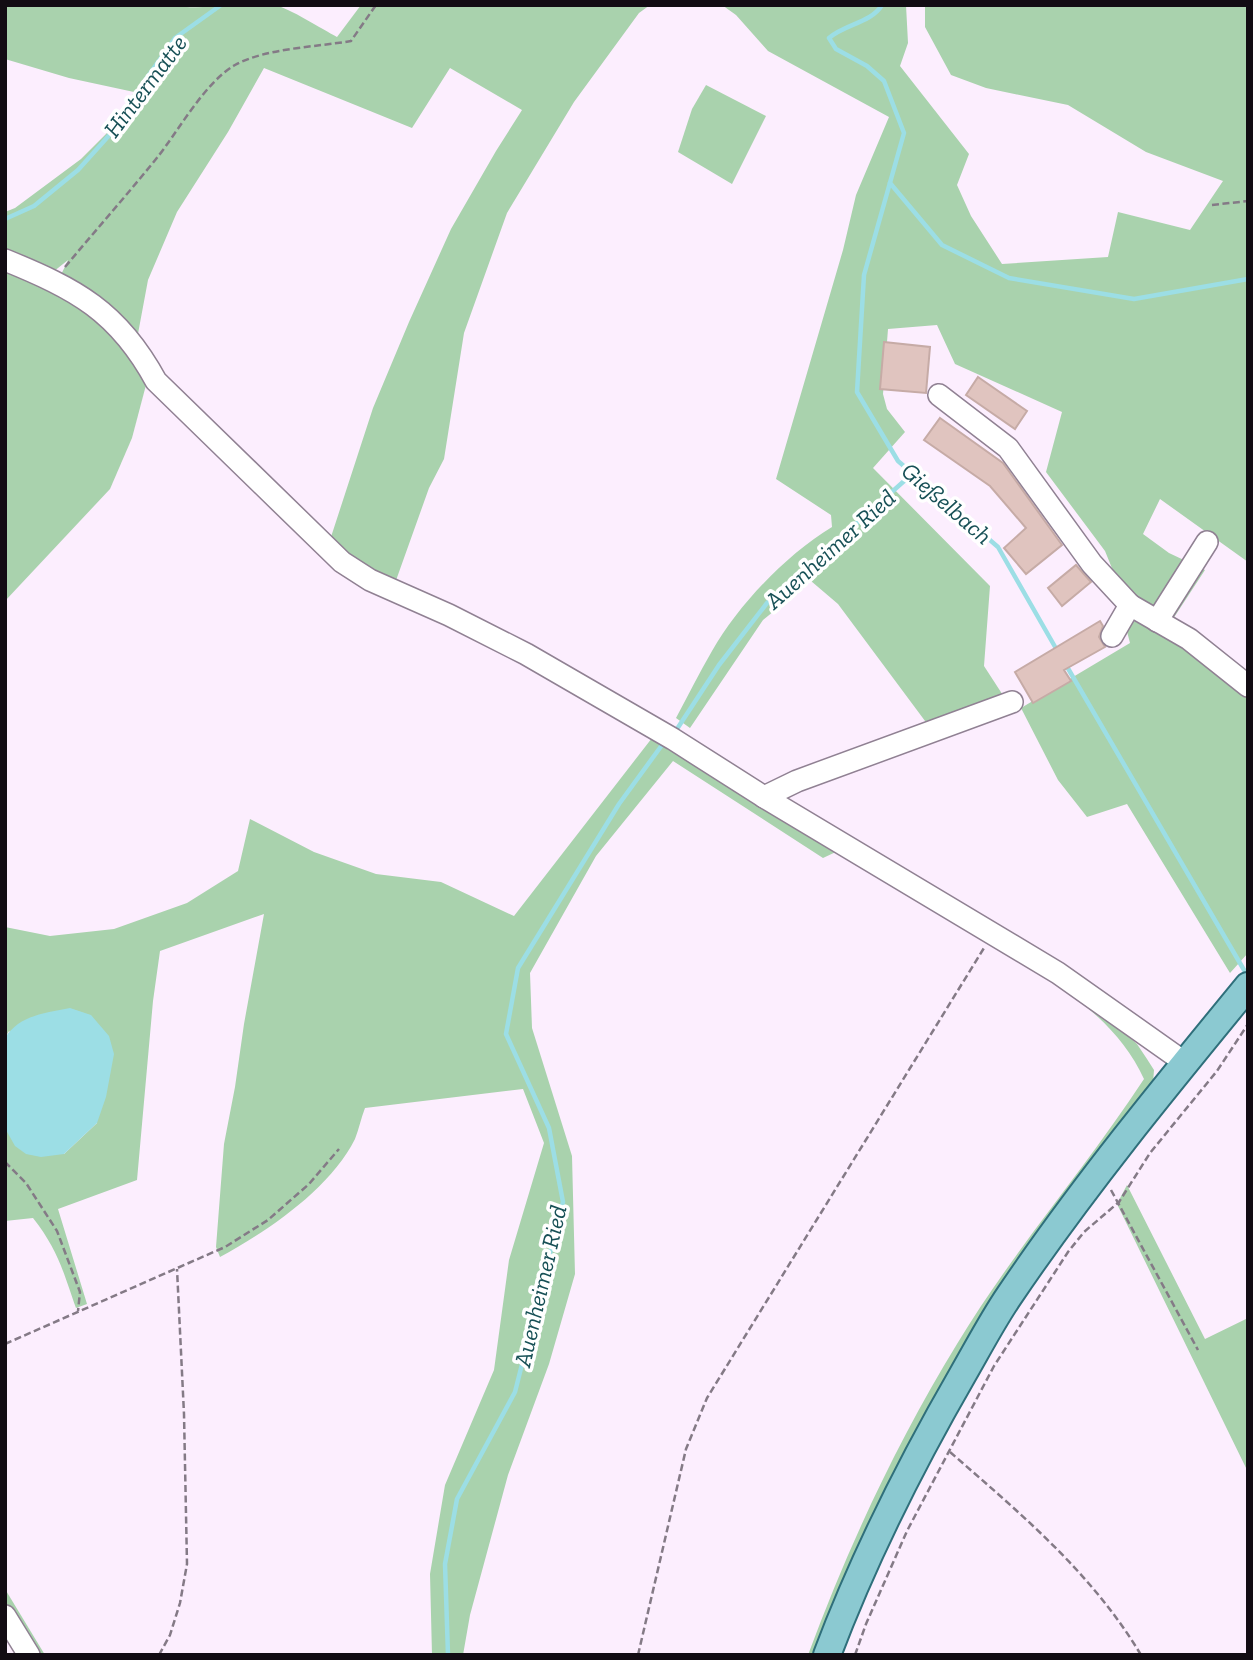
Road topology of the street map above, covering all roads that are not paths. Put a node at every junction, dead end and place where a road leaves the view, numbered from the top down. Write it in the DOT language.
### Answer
graph roads {
  1 [pos="5,260"];
  2 [pos="939,395"];
  3 [pos="1207,541"];
  4 [pos="1130,605"];
  5 [pos="1157,621"];
  6 [pos="1112,636"];
  7 [pos="1248,686"];
  8 [pos="1012,702"];
  9 [pos="764,797"];
  10 [pos="1246,988"];
  11 [pos="1184,1062"];
  12 [pos="5,1616"];
  13 [pos="29,1655"];
  14 [pos="827,1655"];
  1 -- 9 [label="street"];
  2 -- 4 [label="street"];
  3 -- 5 [label="street"];
  4 -- 5 [label="street"];
  4 -- 6 [label="street"];
  5 -- 7 [label="street"];
  8 -- 9 [label="street"];
  9 -- 11 [label="street"];
  10 -- 11 [label="main road"];
  11 -- 14 [label="main road"];
  12 -- 13 [label="street"];
}
